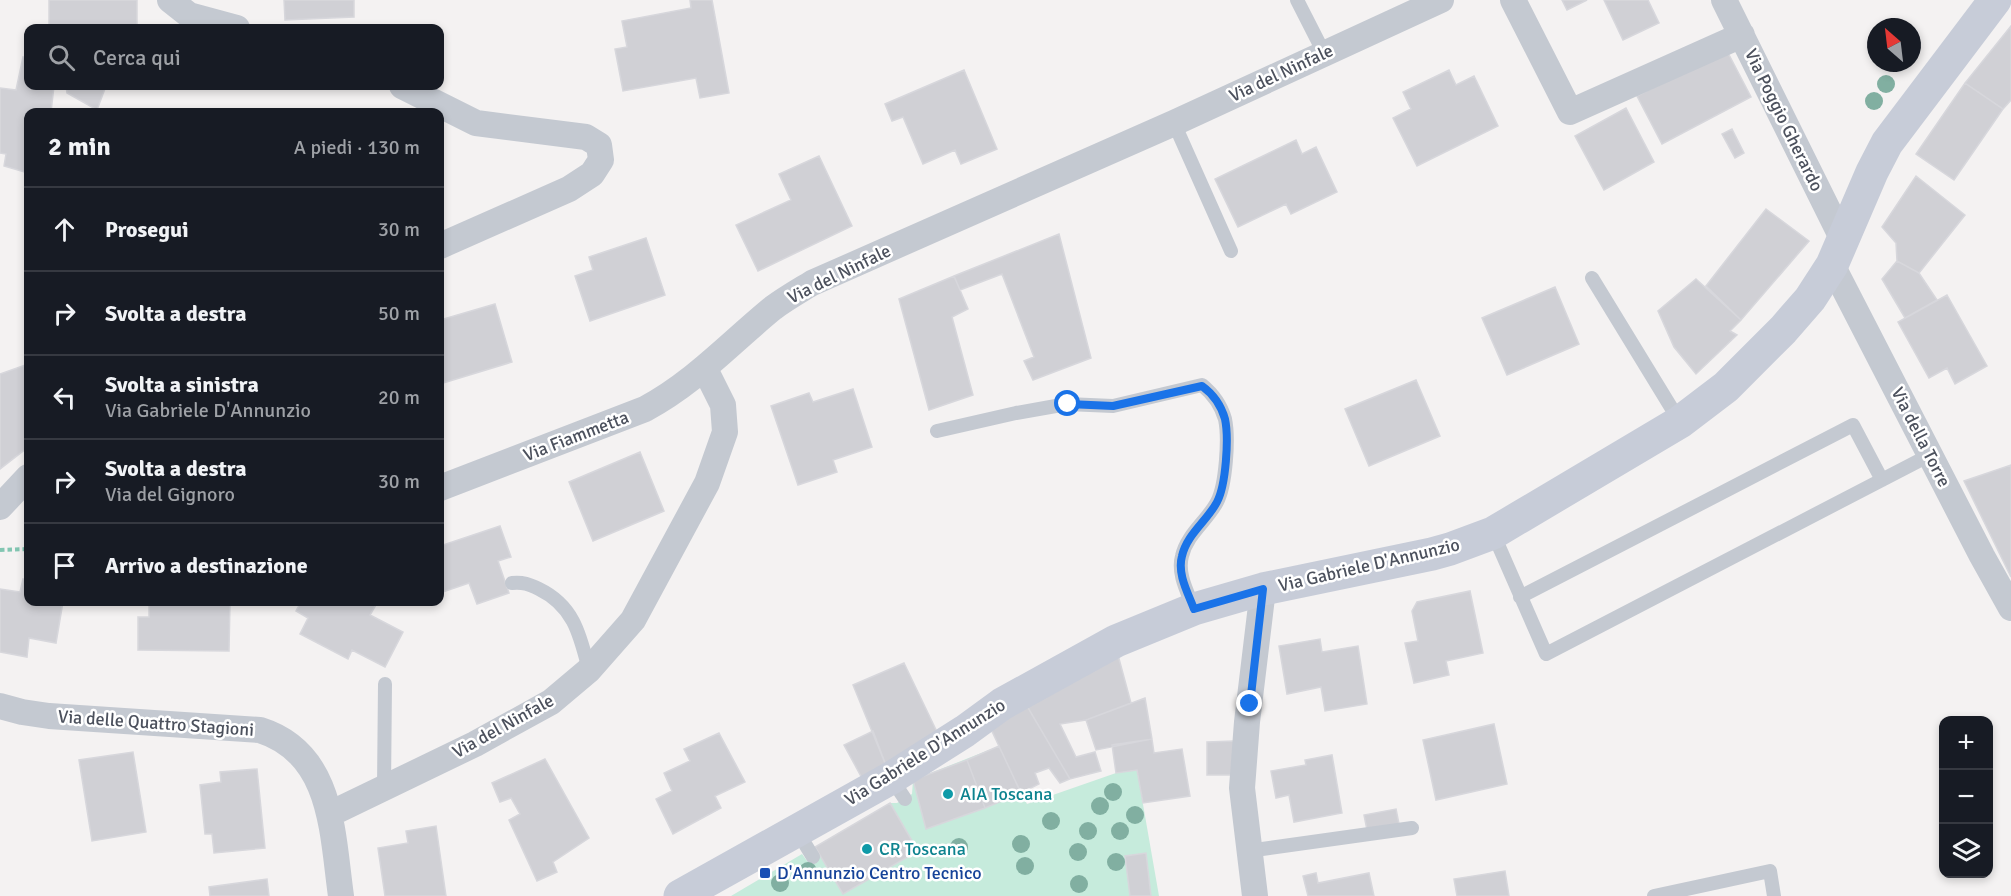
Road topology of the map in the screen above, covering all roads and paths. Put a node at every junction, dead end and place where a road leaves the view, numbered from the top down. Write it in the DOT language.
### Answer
graph roads {
  1 [pos="170,0"];
  2 [pos="1297,0"];
  3 [pos="1442,0"];
  4 [pos="1724,0"];
  5 [pos="1997,0"];
  6 [pos="1515,4"];
  7 [pos="2011,4"];
  8 [pos="222,24"];
  9 [pos="1742,36"];
  10 [pos="1324,53"];
  11 [pos="410,90"];
  12 [pos="1174,123"];
  13 [pos="444,244"];
  14 [pos="1231,251"];
  15 [pos="1838,253"];
  16 [pos="1592,278"];
  17 [pos="705,369"];
  18 [pos="1680,422"];
  19 [pos="937,431"];
  20 [pos="1930,455"];
  21 [pos="1882,480"];
  22 [pos="24,481"];
  23 [pos="444,486"];
  24 [pos="0,507"];
  25 [pos="1493,532"];
  26 [pos="24,549"];
  27 [pos="0,550"];
  28 [pos="512,583"];
  29 [pos="1263,589"];
  30 [pos="1520,597"];
  31 [pos="2011,608"];
  32 [pos="1194,609"];
  33 [pos="589,670"];
  34 [pos="385,684"];
  35 [pos="0,706"];
  36 [pos="384,788"];
  37 [pos="330,814"];
  38 [pos="1412,828"];
  39 [pos="796,830"];
  40 [pos="1248,851"];
  41 [pos="813,857"];
  42 [pos="340,896"];
  43 [pos="680,896"];
  44 [pos="1254,896"];
  45 [pos="1654,896"];
  46 [pos="1774,896"];
  1 -- 8 [label="street"];
  2 -- 10 [label="lane"];
  3 -- 10 [label="street, Via del Ninfale"];
  4 -- 9 [label="street, Via Poggio Gherardo"];
  5 -- 7 [label="street"];
  5 -- 15 [label="street, Via Gabriele D'Annunzio"];
  6 -- 9 [label="street"];
  9 -- 15 [label="street, Via Poggio Gherardo"];
  10 -- 12 [label="street, Via del Ninfale"];
  11 -- 13 [label="street"];
  12 -- 14 [label="lane"];
  12 -- 17 [label="street, Via del Ninfale"];
  15 -- 18 [label="street, Via Gabriele D'Annunzio"];
  15 -- 20 [label="street, Via della Torre"];
  16 -- 18 [label="lane"];
  17 -- 23 [label="street, Via Fiammetta"];
  17 -- 33 [label="street, Via del Ninfale"];
  18 -- 25 [label="street, Via Gabriele D'Annunzio"];
  19 -- 32 [label="lane"];
  20 -- 21 [label="lane"];
  20 -- 31 [label="street, Via della Torre"];
  21 -- 30 [label="lane"];
  21 -- 30 [label="lane"];
  22 -- 24 [label="street"];
  25 -- 29 [label="street, Via Gabriele D'Annunzio"];
  25 -- 30 [label="lane"];
  26 -- 27 [label="path"];
  28 -- 33 [label="lane"];
  29 -- 32 [label="street, Via Gabriele D'Annunzio"];
  29 -- 40 [label="street"];
  32 -- 39 [label="street, Via Gabriele D'Annunzio"];
  33 -- 36 [label="street, Via del Ninfale"];
  34 -- 36 [label="lane"];
  35 -- 37 [label="street, Via delle Quattro Stagioni"];
  36 -- 37 [label="street, Via del Ninfale"];
  37 -- 42 [label="street, Via delle Quattro Stagioni"];
  38 -- 40 [label="lane"];
  39 -- 41 [label="lane"];
  39 -- 43 [label="street, Via Gabriele D'Annunzio"];
  40 -- 44 [label="street"];
  45 -- 46 [label="lane"];
}
